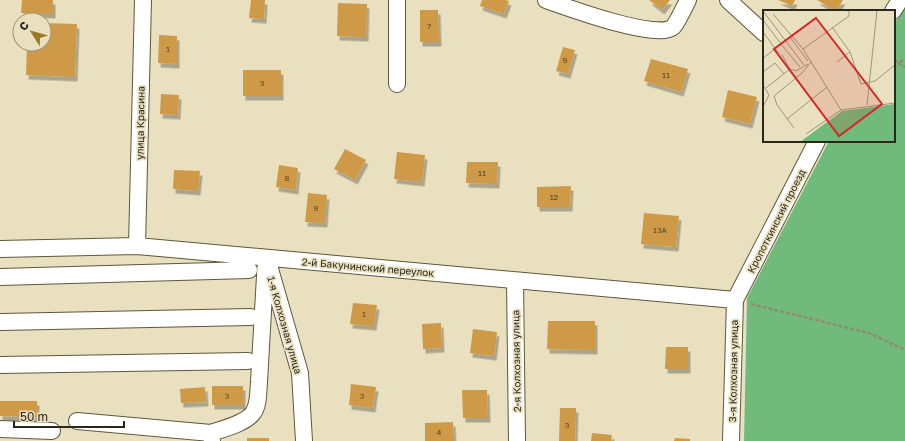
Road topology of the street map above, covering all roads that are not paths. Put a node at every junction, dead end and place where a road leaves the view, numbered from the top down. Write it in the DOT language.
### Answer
graph roads {
  1 [pos="143,0"];
  2 [pos="397,0"];
  3 [pos="546,0"];
  4 [pos="688,0"];
  5 [pos="728,0"];
  6 [pos="900,0"];
  7 [pos="894,10"];
  8 [pos="763,32"];
  9 [pos="397,84"];
  10 [pos="816,142"];
  11 [pos="137,246"];
  12 [pos="0,250"];
  13 [pos="266,258"];
  14 [pos="249,270"];
  15 [pos="0,278"];
  16 [pos="515,281"];
  17 [pos="735,300"];
  18 [pos="251,317"];
  19 [pos="0,322"];
  20 [pos="248,361"];
  21 [pos="0,365"];
  22 [pos="77,421"];
  23 [pos="0,429"];
  24 [pos="52,431"];
  25 [pos="211,437"];
  26 [pos="304,441"];
  27 [pos="517,441"];
  28 [pos="731,441"];
  1 -- 11 [label="street, улица Красина"];
  2 -- 9 [label="street"];
  3 -- 4 [label="street"];
  5 -- 8 [label="street"];
  6 -- 7 [label="street"];
  10 -- 17 [label="street, Кропоткинский проезд"];
  11 -- 12 [label="street, 2-й Бакунинский переулок"];
  11 -- 13 [label="street, 2-й Бакунинский переулок"];
  13 -- 16 [label="street, 2-й Бакунинский переулок"];
  13 -- 25 [label="street"];
  13 -- 26 [label="street, 1-я Колхозная улица"];
  14 -- 15 [label="street"];
  16 -- 17 [label="street, 2-й Бакунинский переулок"];
  16 -- 27 [label="street, 2-я Колхозная улица"];
  17 -- 28 [label="street, 3-я Колхозная улица"];
  18 -- 19 [label="street"];
  20 -- 21 [label="street"];
  22 -- 25 [label="street"];
  23 -- 24 [label="street"];
}
